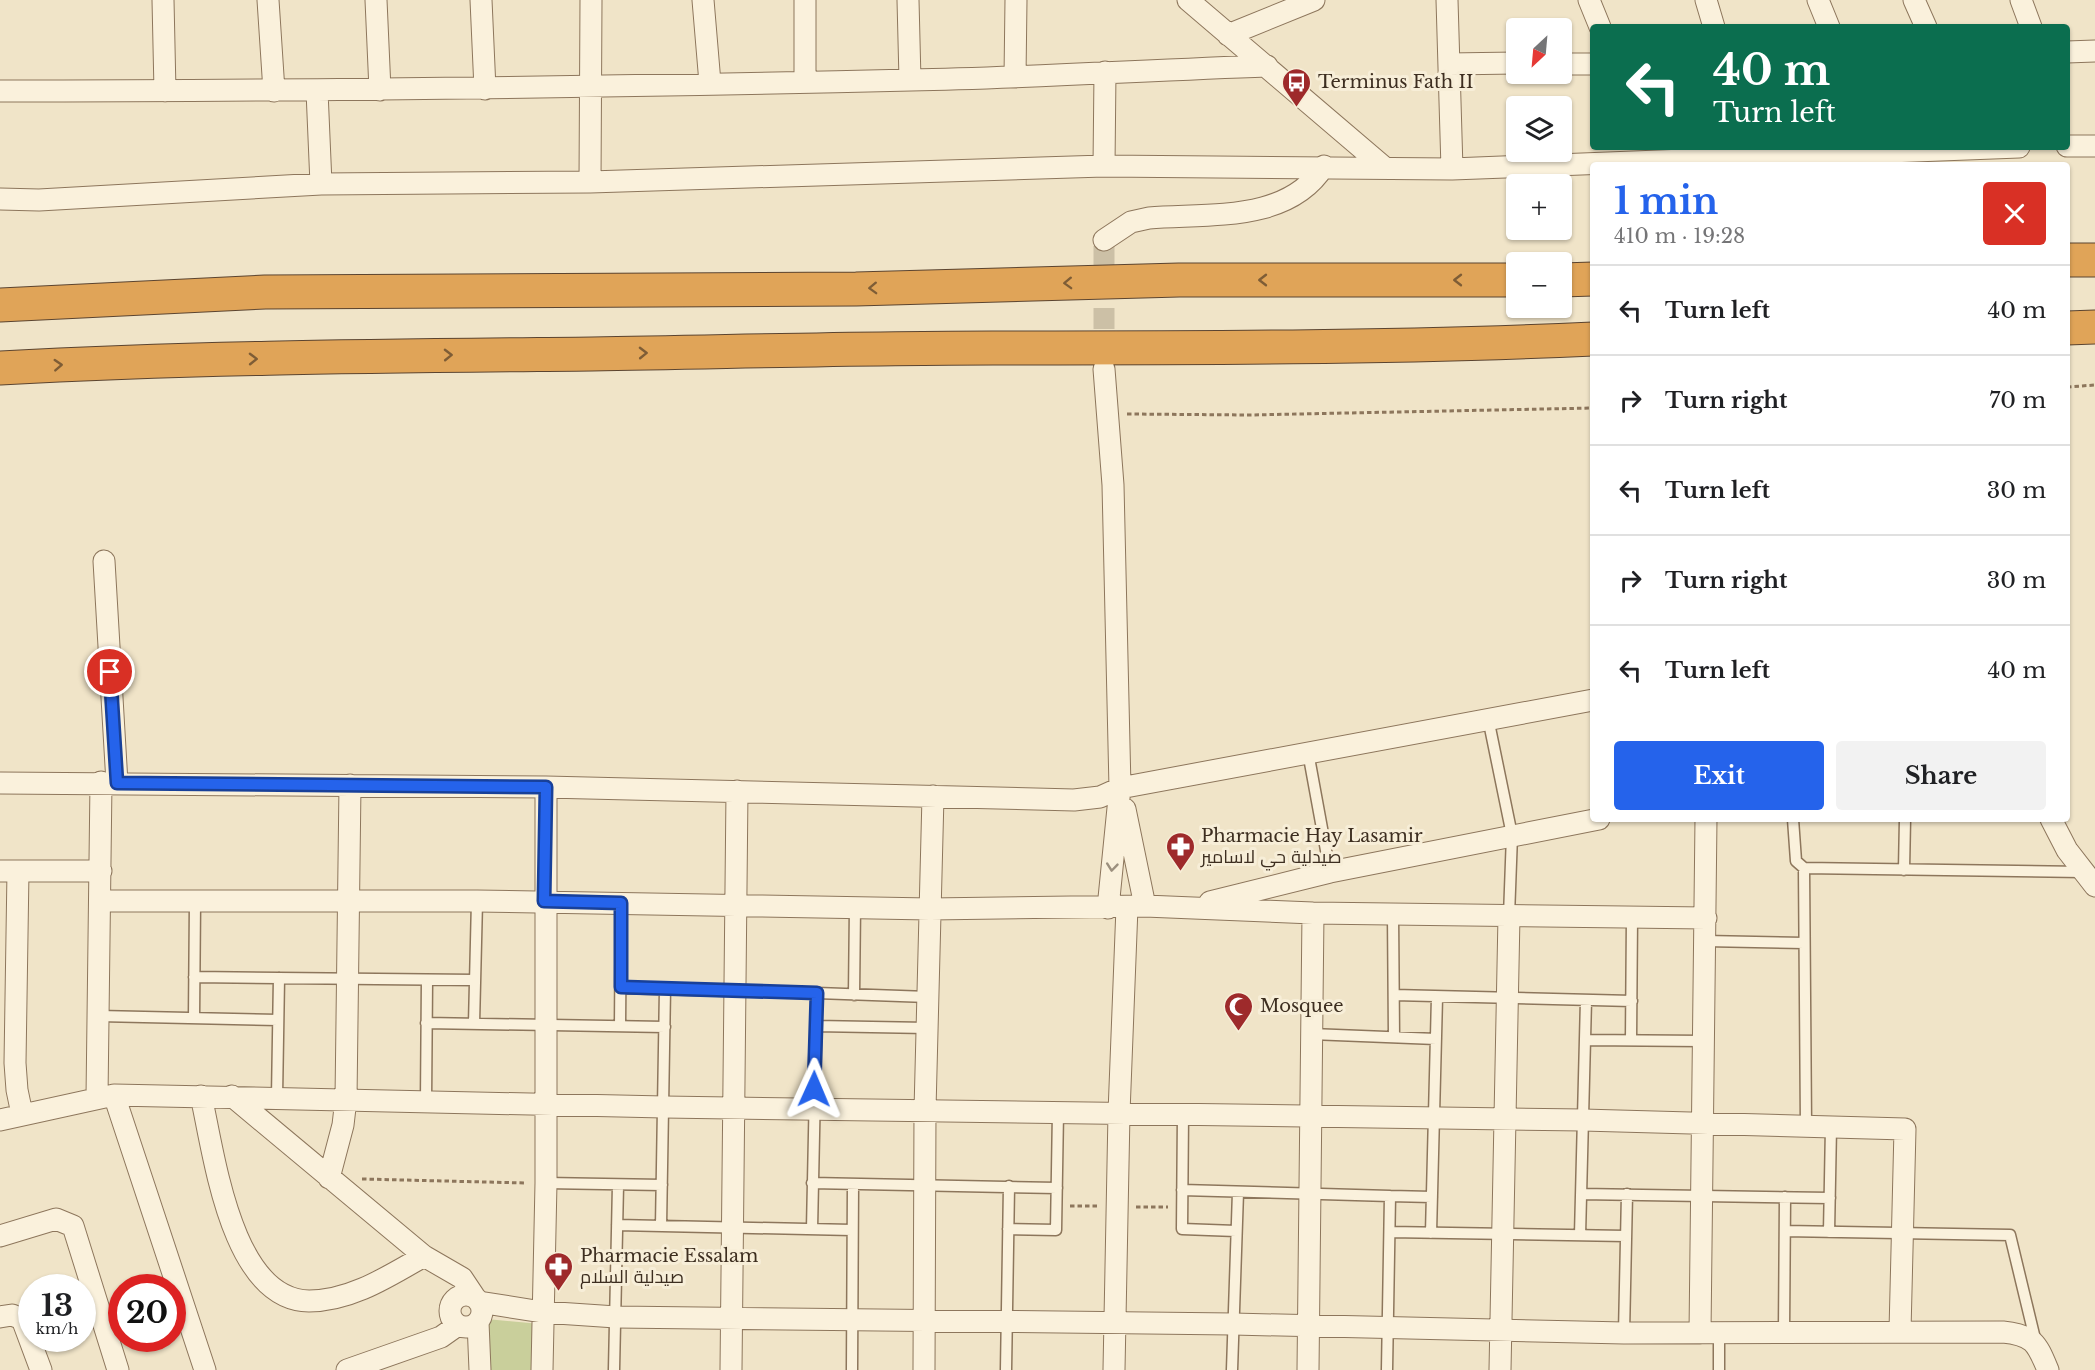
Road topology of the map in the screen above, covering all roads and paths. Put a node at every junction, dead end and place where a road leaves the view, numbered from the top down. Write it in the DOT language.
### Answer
graph roads {
  1 [pos="163,0"];
  2 [pos="268,0"];
  3 [pos="376,0"];
  4 [pos="482,0"];
  5 [pos="591,0"];
  6 [pos="703,0"];
  7 [pos="805,0"];
  8 [pos="908,0"];
  9 [pos="1016,0"];
  10 [pos="1188,0"];
  11 [pos="1447,0"];
  12 [pos="1589,0"];
  13 [pos="1706,0"];
  14 [pos="1818,0"];
  15 [pos="1914,0"];
  16 [pos="2021,0"];
  17 [pos="1302,2"];
  18 [pos="1599,24"];
  19 [pos="1713,24"];
  20 [pos="1828,24"];
  21 [pos="1925,24"];
  22 [pos="2030,24"];
  23 [pos="1228,35"];
  24 [pos="2095,51"];
  25 [pos="2070,52"];
  26 [pos="1506,63"];
  27 [pos="1449,64"];
  28 [pos="1572,64"];
  29 [pos="1590,64"];
  30 [pos="1267,66"];
  31 [pos="1105,72"];
  32 [pos="1015,77"];
  33 [pos="910,80"];
  34 [pos="805,81"];
  35 [pos="710,83"];
  36 [pos="590,88"];
  37 [pos="485,89"];
  38 [pos="380,90"];
  39 [pos="0,91"];
  40 [pos="165,91"];
  41 [pos="274,91"];
  42 [pos="317,92"];
  43 [pos="2070,146"];
  44 [pos="2095,146"];
  45 [pos="1814,150"];
  46 [pos="1104,166"];
  47 [pos="1324,166"];
  48 [pos="1385,168"];
  49 [pos="1452,169"];
  50 [pos="591,182"];
  51 [pos="321,184"];
  52 [pos="0,199"];
  53 [pos="1104,240"];
  54 [pos="2070,260"];
  55 [pos="2095,260"];
  56 [pos="1590,279"];
  57 [pos="1506,280"];
  58 [pos="1572,280"];
  59 [pos="0,305"];
  60 [pos="2095,327"];
  61 [pos="2070,328"];
  62 [pos="1590,339"];
  63 [pos="0,368"];
  64 [pos="1104,369"];
  65 [pos="2095,385"];
  66 [pos="2070,387"];
  67 [pos="1590,408"];
  68 [pos="1108,414"];
  69 [pos="104,561"];
  70 [pos="1590,701"];
  71 [pos="1488,718"];
  72 [pos="1308,752"];
  73 [pos="0,783"];
  74 [pos="109,783"];
  75 [pos="350,785"];
  76 [pos="546,787"];
  77 [pos="1120,788"];
  78 [pos="737,791"];
  79 [pos="933,796"];
  80 [pos="1590,821"];
  81 [pos="1706,822"];
  82 [pos="1793,822"];
  83 [pos="1905,822"];
  84 [pos="2053,822"];
  85 [pos="1512,835"];
  86 [pos="1804,868"];
  87 [pos="1904,870"];
  88 [pos="9,871"];
  89 [pos="100,871"];
  90 [pos="1330,872"];
  91 [pos="2089,879"];
  92 [pos="348,900"];
  93 [pos="477,900"];
  94 [pos="101,901"];
  95 [pos="544,901"];
  96 [pos="195,902"];
  97 [pos="621,903"];
  98 [pos="734,904"];
  99 [pos="855,907"];
  100 [pos="1127,907"];
  101 [pos="1189,907"];
  102 [pos="930,909"];
  103 [pos="1313,913"];
  104 [pos="1393,914"];
  105 [pos="1509,916"];
  106 [pos="1632,917"];
  107 [pos="1706,918"];
  108 [pos="1705,941"];
  109 [pos="1804,942"];
  110 [pos="194,977"];
  111 [pos="279,978"];
  112 [pos="347,979"];
  113 [pos="427,980"];
  114 [pos="475,980"];
  115 [pos="621,987"];
  116 [pos="665,989"];
  117 [pos="734,991"];
  118 [pos="817,993"];
  119 [pos="854,994"];
  120 [pos="1394,995"];
  121 [pos="928,997"];
  122 [pos="1437,997"];
  123 [pos="1508,998"];
  124 [pos="1586,1000"];
  125 [pos="1632,1001"];
  126 [pos="99,1016"];
  127 [pos="194,1018"];
  128 [pos="278,1020"];
  129 [pos="426,1023"];
  130 [pos="474,1024"];
  131 [pos="545,1025"];
  132 [pos="620,1026"];
  133 [pos="816,1026"];
  134 [pos="665,1027"];
  135 [pos="927,1028"];
  136 [pos="7,1030"];
  137 [pos="1311,1034"];
  138 [pos="1394,1037"];
  139 [pos="1436,1039"];
  140 [pos="1585,1040"];
  141 [pos="1631,1040"];
  142 [pos="1704,1041"];
  143 [pos="105,1096"];
  144 [pos="201,1096"];
  145 [pos="232,1096"];
  146 [pos="277,1097"];
  147 [pos="346,1099"];
  148 [pos="426,1101"];
  149 [pos="546,1104"];
  150 [pos="664,1107"];
  151 [pos="734,1108"];
  152 [pos="814,1109"];
  153 [pos="925,1110"];
  154 [pos="1058,1112"];
  155 [pos="1119,1113"];
  156 [pos="22,1114"];
  157 [pos="1183,1114"];
  158 [pos="1311,1116"];
  159 [pos="1435,1119"];
  160 [pos="1505,1119"];
  161 [pos="0,1120"];
  162 [pos="1583,1120"];
  163 [pos="1703,1122"];
  164 [pos="1806,1126"];
  165 [pos="1831,1127"];
  166 [pos="329,1178"];
  167 [pos="546,1183"];
  168 [pos="812,1183"];
  169 [pos="853,1184"];
  170 [pos="924,1184"];
  171 [pos="618,1185"];
  172 [pos="662,1185"];
  173 [pos="1009,1186"];
  174 [pos="1057,1188"];
  175 [pos="1182,1190"];
  176 [pos="1238,1192"];
  177 [pos="1310,1193"];
  178 [pos="1581,1194"];
  179 [pos="1627,1194"];
  180 [pos="1702,1195"];
  181 [pos="1390,1196"];
  182 [pos="1432,1197"];
  183 [pos="1785,1197"];
  184 [pos="1830,1198"];
  185 [pos="617,1225"];
  186 [pos="661,1226"];
  187 [pos="732,1227"];
  188 [pos="812,1229"];
  189 [pos="1008,1229"];
  190 [pos="852,1230"];
  191 [pos="1236,1231"];
  192 [pos="1785,1231"];
  193 [pos="1390,1232"];
  194 [pos="1829,1232"];
  195 [pos="1431,1233"];
  196 [pos="1903,1233"];
  197 [pos="1503,1234"];
  198 [pos="1580,1235"];
  199 [pos="0,1236"];
  200 [pos="1626,1236"];
  201 [pos="428,1258"];
  202 [pos="532,1311"];
  203 [pos="472,1315"];
  204 [pos="0,1317"];
  205 [pos="616,1317"];
  206 [pos="732,1318"];
  207 [pos="852,1320"];
  208 [pos="925,1320"];
  209 [pos="1008,1322"];
  210 [pos="1115,1323"];
  211 [pos="1233,1324"];
  212 [pos="1309,1325"];
  213 [pos="1388,1327"];
  214 [pos="1501,1329"];
  215 [pos="1784,1332"];
  216 [pos="1900,1332"];
  217 [pos="1624,1333"];
  218 [pos="1709,1333"];
  219 [pos="2036,1343"];
  220 [pos="41,1370"];
  221 [pos="118,1370"];
  222 [pos="205,1370"];
  223 [pos="347,1370"];
  224 [pos="474,1370"];
  225 [pos="480,1370"];
  226 [pos="542,1370"];
  227 [pos="614,1370"];
  228 [pos="731,1370"];
  229 [pos="852,1370"];
  230 [pos="924,1370"];
  231 [pos="1006,1370"];
  232 [pos="1114,1370"];
  233 [pos="1232,1370"];
  234 [pos="1308,1370"];
  235 [pos="1387,1370"];
  236 [pos="1500,1370"];
  237 [pos="1719,1370"];
  238 [pos="2048,1370"];
  1 -- 40 [label="street"];
  2 -- 41 [label="street"];
  3 -- 38 [label="street"];
  4 -- 37 [label="street"];
  5 -- 36 [label="street"];
  6 -- 35 [label="street"];
  7 -- 34 [label="street"];
  8 -- 33 [label="street"];
  9 -- 32 [label="street"];
  10 -- 23 [label="street"];
  11 -- 27 [label="street"];
  12 -- 18 [label="street"];
  13 -- 19 [label="street"];
  14 -- 20 [label="street"];
  15 -- 21 [label="street"];
  16 -- 22 [label="street"];
  17 -- 23 [label="street"];
  23 -- 30 [label="street"];
  24 -- 25 [label="street"];
  26 -- 27 [label="street"];
  27 -- 49 [label="street"];
  28 -- 29 [label="street"];
  30 -- 31 [label="street"];
  30 -- 48 [label="street"];
  31 -- 32 [label="street"];
  31 -- 46 [label="street"];
  32 -- 33 [label="street"];
  33 -- 34 [label="street"];
  34 -- 35 [label="street"];
  35 -- 36 [label="street"];
  36 -- 37 [label="street"];
  36 -- 50 [label="street"];
  37 -- 38 [label="street"];
  38 -- 42 [label="street"];
  39 -- 40 [label="street"];
  40 -- 41 [label="street"];
  41 -- 42 [label="street"];
  42 -- 51 [label="street"];
  43 -- 44 [label="street"];
  45 -- 49 [label="street"];
  46 -- 47 [label="street"];
  46 -- 50 [label="street"];
  47 -- 48 [label="street"];
  47 -- 53 [label="street"];
  48 -- 49 [label="street"];
  50 -- 51 [label="street"];
  51 -- 52 [label="street"];
  54 -- 55 [label="highway"];
  56 -- 58 [label="highway"];
  57 -- 59 [label="highway, one-way"];
  60 -- 61 [label="highway"];
  63 -- 62 [label="highway, one-way"];
  64 -- 68 [label="street"];
  65 -- 66 [label="path"];
  67 -- 68 [label="path"];
  68 -- 77 [label="street"];
  69 -- 74 [label="street"];
  70 -- 71 [label="street"];
  71 -- 72 [label="street"];
  71 -- 85 [label="lane"];
  72 -- 77 [label="street"];
  72 -- 90 [label="lane"];
  73 -- 74 [label="street"];
  74 -- 75 [label="street"];
  74 -- 89 [label="street"];
  75 -- 76 [label="street"];
  75 -- 92 [label="street"];
  76 -- 78 [label="street"];
  76 -- 95 [label="street"];
  77 -- 79 [label="street"];
  77 -- 100 [label="street, one-way"];
  77 -- 100 [label="street"];
  78 -- 79 [label="street"];
  78 -- 98 [label="street"];
  79 -- 102 [label="street"];
  80 -- 85 [label="street"];
  81 -- 107 [label="street"];
  82 -- 86 [label="lane"];
  83 -- 87 [label="lane"];
  84 -- 91 [label="street"];
  85 -- 90 [label="street"];
  85 -- 105 [label="lane"];
  86 -- 87 [label="lane"];
  86 -- 109 [label="lane"];
  87 -- 91 [label="lane"];
  88 -- 89 [label="street"];
  88 -- 136 [label="street"];
  89 -- 94 [label="street"];
  90 -- 101 [label="street"];
  92 -- 93 [label="street"];
  92 -- 96 [label="street"];
  92 -- 112 [label="street"];
  93 -- 95 [label="street"];
  93 -- 114 [label="lane"];
  94 -- 96 [label="street"];
  94 -- 126 [label="street"];
  95 -- 97 [label="street"];
  95 -- 131 [label="street"];
  96 -- 110 [label="lane"];
  97 -- 98 [label="street"];
  97 -- 115 [label="lane"];
  98 -- 99 [label="street"];
  98 -- 117 [label="street"];
  99 -- 102 [label="street"];
  99 -- 119 [label="lane"];
  100 -- 101 [label="street"];
  100 -- 102 [label="street"];
  100 -- 155 [label="street"];
  101 -- 103 [label="street"];
  102 -- 121 [label="street"];
  103 -- 104 [label="street"];
  103 -- 137 [label="street"];
  104 -- 105 [label="street"];
  104 -- 120 [label="lane"];
  105 -- 106 [label="street"];
  105 -- 123 [label="street"];
  106 -- 107 [label="street"];
  106 -- 125 [label="lane"];
  107 -- 108 [label="street"];
  108 -- 109 [label="lane"];
  108 -- 142 [label="street"];
  109 -- 164 [label="lane"];
  110 -- 111 [label="lane"];
  110 -- 127 [label="lane"];
  111 -- 112 [label="lane"];
  111 -- 128 [label="lane"];
  112 -- 113 [label="lane"];
  112 -- 147 [label="street"];
  113 -- 114 [label="lane"];
  113 -- 129 [label="lane"];
  114 -- 130 [label="lane"];
  115 -- 116 [label="lane"];
  115 -- 132 [label="lane"];
  116 -- 117 [label="lane"];
  116 -- 134 [label="lane"];
  117 -- 118 [label="lane"];
  117 -- 151 [label="street"];
  118 -- 119 [label="lane"];
  118 -- 133 [label="lane"];
  119 -- 121 [label="lane"];
  120 -- 122 [label="lane"];
  120 -- 138 [label="lane"];
  121 -- 135 [label="street"];
  122 -- 123 [label="lane"];
  122 -- 139 [label="lane"];
  123 -- 124 [label="lane"];
  123 -- 160 [label="street"];
  124 -- 125 [label="lane"];
  124 -- 140 [label="lane"];
  125 -- 141 [label="lane"];
  126 -- 127 [label="lane"];
  126 -- 143 [label="street"];
  127 -- 128 [label="lane"];
  128 -- 146 [label="lane"];
  129 -- 130 [label="lane"];
  129 -- 148 [label="lane"];
  130 -- 131 [label="lane"];
  131 -- 132 [label="lane"];
  131 -- 149 [label="street"];
  132 -- 134 [label="lane"];
  133 -- 135 [label="lane"];
  133 -- 152 [label="lane"];
  134 -- 150 [label="lane"];
  135 -- 153 [label="street"];
  136 -- 156 [label="street"];
  137 -- 138 [label="lane"];
  137 -- 158 [label="street"];
  138 -- 139 [label="lane"];
  139 -- 159 [label="lane"];
  140 -- 141 [label="lane"];
  140 -- 162 [label="lane"];
  141 -- 142 [label="lane"];
  142 -- 163 [label="street"];
  143 -- 144 [label="street"];
  143 -- 156 [label="street"];
  143 -- 222 [label="street"];
  144 -- 145 [label="street"];
  144 -- 201 [label="street"];
  145 -- 146 [label="street"];
  145 -- 166 [label="street"];
  146 -- 147 [label="street"];
  147 -- 148 [label="street"];
  147 -- 166 [label="street"];
  148 -- 149 [label="street"];
  149 -- 150 [label="street"];
  149 -- 167 [label="street"];
  150 -- 151 [label="street"];
  150 -- 172 [label="lane"];
  151 -- 152 [label="street"];
  151 -- 187 [label="street"];
  152 -- 153 [label="street"];
  152 -- 168 [label="lane"];
  153 -- 154 [label="street"];
  153 -- 170 [label="street"];
  154 -- 155 [label="street"];
  154 -- 174 [label="lane"];
  155 -- 157 [label="street"];
  155 -- 210 [label="street"];
  156 -- 161 [label="street"];
  157 -- 158 [label="street"];
  157 -- 175 [label="lane"];
  158 -- 159 [label="street"];
  158 -- 177 [label="street"];
  159 -- 160 [label="street"];
  159 -- 182 [label="lane"];
  160 -- 162 [label="street"];
  160 -- 197 [label="street"];
  162 -- 163 [label="street"];
  162 -- 178 [label="lane"];
  163 -- 164 [label="street"];
  163 -- 180 [label="street"];
  164 -- 165 [label="street"];
  165 -- 184 [label="lane"];
  165 -- 196 [label="street"];
  166 -- 167 [label="path"];
  166 -- 201 [label="street"];
  167 -- 171 [label="lane"];
  167 -- 202 [label="street"];
  168 -- 169 [label="lane"];
  168 -- 188 [label="lane"];
  169 -- 170 [label="lane"];
  169 -- 190 [label="lane"];
  170 -- 173 [label="lane"];
  170 -- 208 [label="street"];
  171 -- 172 [label="lane"];
  171 -- 185 [label="lane"];
  172 -- 186 [label="lane"];
  173 -- 174 [label="lane"];
  173 -- 189 [label="lane"];
  174 -- 189 [label="lane"];
  175 -- 176 [label="lane"];
  175 -- 191 [label="lane"];
  176 -- 177 [label="lane"];
  176 -- 191 [label="lane"];
  177 -- 181 [label="lane"];
  177 -- 212 [label="street"];
  178 -- 179 [label="lane"];
  178 -- 198 [label="lane"];
  179 -- 180 [label="lane"];
  179 -- 200 [label="lane"];
  180 -- 183 [label="lane"];
  180 -- 218 [label="street"];
  181 -- 182 [label="lane"];
  181 -- 193 [label="lane"];
  182 -- 195 [label="lane"];
  183 -- 184 [label="lane"];
  183 -- 192 [label="lane"];
  184 -- 194 [label="lane"];
  185 -- 186 [label="lane"];
  185 -- 205 [label="lane"];
  186 -- 187 [label="lane"];
  187 -- 188 [label="lane"];
  187 -- 206 [label="street"];
  188 -- 190 [label="lane"];
  189 -- 209 [label="lane"];
  190 -- 207 [label="lane"];
  191 -- 211 [label="lane"];
  192 -- 194 [label="lane"];
  192 -- 215 [label="lane"];
  193 -- 195 [label="lane"];
  193 -- 213 [label="lane"];
  194 -- 196 [label="lane"];
  195 -- 197 [label="lane"];
  196 -- 216 [label="street"];
  196 -- 219 [label="lane"];
  197 -- 198 [label="lane"];
  197 -- 214 [label="street"];
  198 -- 200 [label="lane"];
  199 -- 221 [label="street"];
  200 -- 217 [label="lane"];
  201 -- 203 [label="street"];
  201 -- 203 [label="street"];
  202 -- 203 [label="street"];
  202 -- 205 [label="street"];
  202 -- 226 [label="street"];
  203 -- 223 [label="street"];
  203 -- 224 [label="street"];
  203 -- 225 [label="street"];
  204 -- 220 [label="street"];
  205 -- 206 [label="street"];
  205 -- 227 [label="lane"];
  206 -- 207 [label="street"];
  206 -- 228 [label="street"];
  207 -- 208 [label="street"];
  207 -- 229 [label="lane"];
  208 -- 209 [label="street"];
  208 -- 230 [label="street"];
  209 -- 210 [label="street"];
  209 -- 231 [label="lane"];
  210 -- 211 [label="street"];
  210 -- 232 [label="street"];
  211 -- 212 [label="street"];
  211 -- 233 [label="lane"];
  212 -- 213 [label="street"];
  212 -- 234 [label="street"];
  213 -- 214 [label="street"];
  213 -- 235 [label="lane"];
  214 -- 217 [label="street"];
  214 -- 236 [label="street"];
  215 -- 216 [label="street"];
  215 -- 218 [label="street"];
  216 -- 219 [label="street"];
  217 -- 218 [label="street"];
  218 -- 237 [label="lane"];
  219 -- 238 [label="street"];
}
